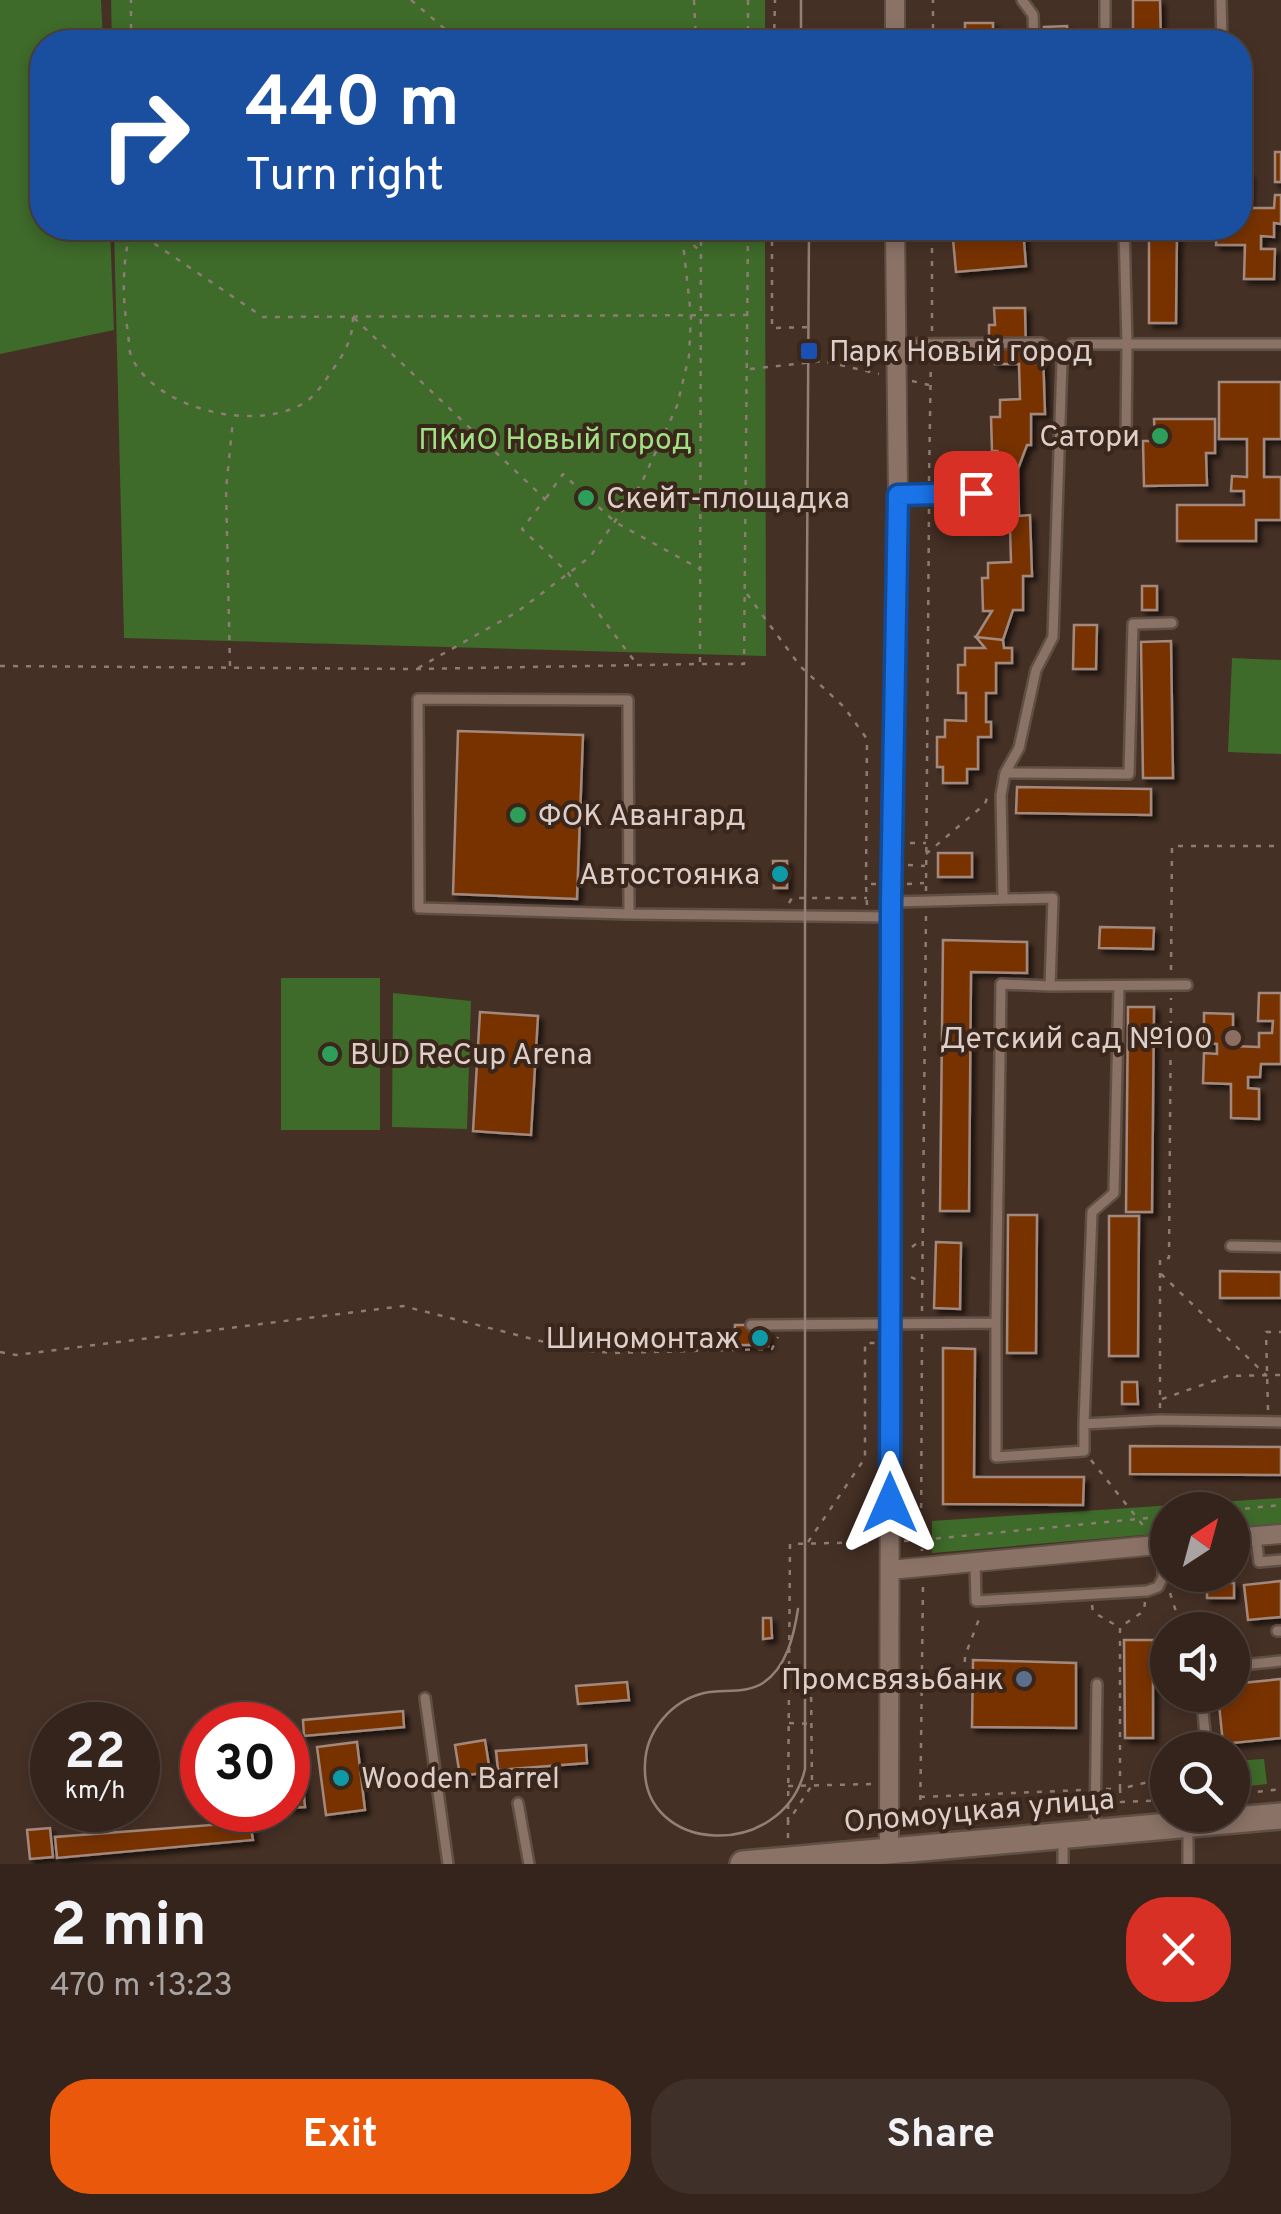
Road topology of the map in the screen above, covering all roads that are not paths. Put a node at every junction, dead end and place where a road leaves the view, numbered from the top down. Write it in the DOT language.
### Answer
graph roads {
  1 [pos="895,0"];
  2 [pos="1022,0"];
  3 [pos="1105,0"];
  4 [pos="1221,0"];
  5 [pos="895,30"];
  6 [pos="1034,30"];
  7 [pos="1105,30"];
  8 [pos="1222,30"];
  9 [pos="895,240"];
  10 [pos="1124,240"];
  11 [pos="896,344"];
  12 [pos="1127,344"];
  13 [pos="1281,344"];
  14 [pos="1062,360"];
  15 [pos="1126,436"];
  16 [pos="976,493"];
  17 [pos="898,495"];
  18 [pos="1172,623"];
  19 [pos="1005,773"];
  20 [pos="1002,898"];
  21 [pos="889,901"];
  22 [pos="628,914"];
  23 [pos="1186,985"];
  24 [pos="1050,986"];
  25 [pos="1119,986"];
  26 [pos="1231,1246"];
  27 [pos="1281,1247"];
  28 [pos="892,1323"];
  29 [pos="996,1323"];
  30 [pos="751,1325"];
  31 [pos="1281,1422"];
  32 [pos="1084,1424"];
  33 [pos="1281,1534"];
  34 [pos="1250,1536"];
  35 [pos="1256,1536"];
  36 [pos="1150,1545"];
  37 [pos="1281,1560"];
  38 [pos="975,1564"];
  39 [pos="890,1570"];
  40 [pos="1150,1590"];
  41 [pos="1281,1661"];
  42 [pos="1250,1664"];
  43 [pos="1098,1684"];
  44 [pos="425,1698"];
  45 [pos="518,1803"];
  46 [pos="1281,1816"];
  47 [pos="1250,1818"];
  48 [pos="1150,1827"];
  49 [pos="1201,1832"];
  50 [pos="1095,1833"];
  51 [pos="1063,1836"];
  52 [pos="888,1857"];
  53 [pos="824,1860"];
  54 [pos="448,1864"];
  55 [pos="529,1864"];
  56 [pos="742,1864"];
  57 [pos="1063,1864"];
  58 [pos="1188,1864"];
  1 -- 5 [label="street"];
  2 -- 6 [label="lane"];
  3 -- 7 [label="lane"];
  4 -- 8 [label="lane"];
  9 -- 11 [label="street"];
  10 -- 12 [label="lane"];
  11 -- 14 [label="lane"];
  11 -- 17 [label="street"];
  12 -- 13 [label="lane"];
  12 -- 14 [label="lane"];
  12 -- 15 [label="lane"];
  14 -- 19 [label="lane"];
  16 -- 17 [label="lane"];
  17 -- 21 [label="street"];
  18 -- 19 [label="lane"];
  19 -- 20 [label="lane"];
  20 -- 21 [label="lane"];
  20 -- 24 [label="lane"];
  21 -- 22 [label="lane"];
  21 -- 28 [label="street"];
  22 -- 22 [label="lane"];
  23 -- 25 [label="lane"];
  24 -- 25 [label="lane"];
  24 -- 29 [label="lane"];
  25 -- 32 [label="lane"];
  26 -- 27 [label="lane"];
  28 -- 29 [label="lane"];
  28 -- 30 [label="lane"];
  28 -- 39 [label="street"];
  29 -- 32 [label="lane"];
  31 -- 32 [label="lane"];
  33 -- 35 [label="street"];
  34 -- 35 [label="street"];
  35 -- 37 [label="lane"];
  36 -- 38 [label="street"];
  38 -- 39 [label="street"];
  38 -- 40 [label="lane"];
  39 -- 52 [label="street"];
  41 -- 42 [label="lane"];
  43 -- 50 [label="lane"];
  44 -- 54 [label="lane"];
  45 -- 55 [label="lane"];
  46 -- 47 [label="street, Оломоуцкая улица"];
  48 -- 50 [label="street, Оломоуцкая улица"];
  49 -- 58 [label="lane"];
  50 -- 51 [label="street, Оломоуцкая улица"];
  51 -- 52 [label="street, Оломоуцкая улица"];
  51 -- 57 [label="lane"];
  52 -- 53 [label="street, Оломоуцкая улица"];
  53 -- 56 [label="street, Оломоуцкая улица"];
}
